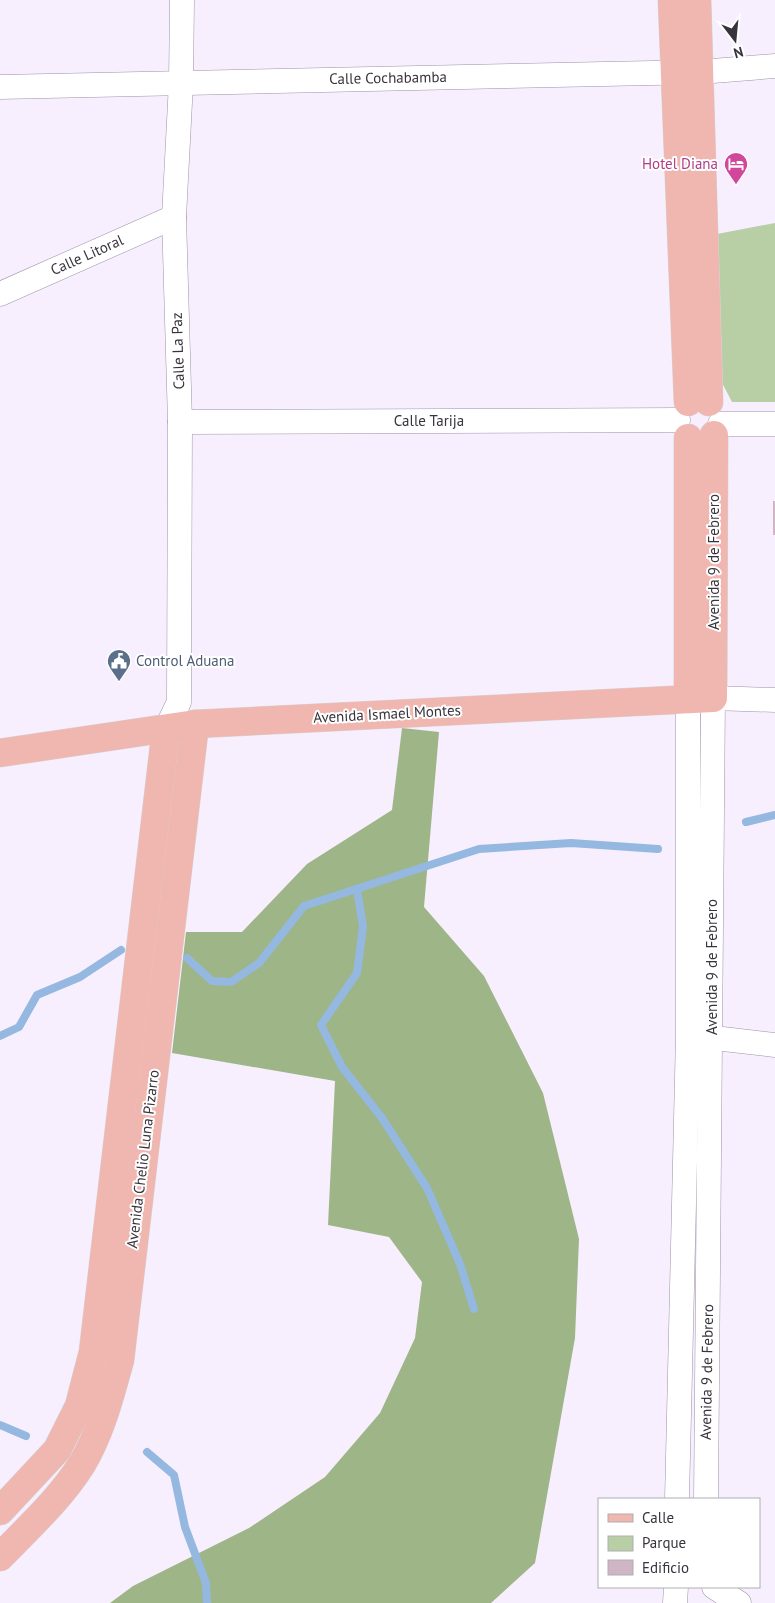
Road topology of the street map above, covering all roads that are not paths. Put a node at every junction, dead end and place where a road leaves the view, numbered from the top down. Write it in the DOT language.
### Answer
graph roads {
  1 [pos="182,0"];
  2 [pos="672,0"];
  3 [pos="697,0"];
  4 [pos="775,66"];
  5 [pos="688,72"];
  6 [pos="182,83"];
  7 [pos="0,87"];
  8 [pos="174,217"];
  9 [pos="0,294"];
  10 [pos="700,420"];
  11 [pos="180,422"];
  12 [pos="775,424"];
  13 [pos="701,699"];
  14 [pos="775,700"];
  15 [pos="179,702"];
  16 [pos="195,724"];
  17 [pos="166,729"];
  18 [pos="0,753"];
  19 [pos="688,1035"];
  20 [pos="711,1038"];
  21 [pos="775,1045"];
  22 [pos="677,1498"];
  23 [pos="706,1498"];
  24 [pos="0,1511"];
  25 [pos="0,1557"];
  26 [pos="676,1588"];
  27 [pos="704,1588"];
  28 [pos="716,1588"];
  29 [pos="675,1603"];
  30 [pos="704,1603"];
  31 [pos="739,1603"];
  1 -- 6 [label="street, Calle La Paz"];
  2 -- 5 [label="main road, Avenida 9 de Febrero"];
  3 -- 5 [label="main road, Avenida 9 de Febrero"];
  4 -- 5 [label="street, Calle Cochabamba"];
  5 -- 6 [label="street, Calle Cochabamba"];
  5 -- 10 [label="main road, Avenida 9 de Febrero"];
  6 -- 7 [label="street, Calle Cochabamba"];
  6 -- 8 [label="street, Calle La Paz"];
  8 -- 9 [label="street, Calle Litoral"];
  8 -- 11 [label="street, Calle La Paz"];
  10 -- 11 [label="street, Calle Tarija"];
  10 -- 12 [label="street, Calle Tarija"];
  10 -- 13 [label="main road, Avenida 9 de Febrero"];
  11 -- 15 [label="street, Calle La Paz"];
  13 -- 14 [label="street, Avenida Ismael Montes"];
  13 -- 16 [label="main road, Avenida Ismael Montes"];
  13 -- 19 [label="street, Avenida 9 de Febrero"];
  13 -- 20 [label="street, Avenida 9 de Febrero"];
  15 -- 16 [label="street"];
  15 -- 17 [label="street, Calle La Paz"];
  16 -- 17 [label="main road, Avenida Ismael Montes"];
  16 -- 25 [label="main road, Avenida Chelio Luna Pizarro"];
  17 -- 18 [label="main road, Avenida Ismael Montes"];
  17 -- 24 [label="main road, Avenida Chelio Luna Pizarro"];
  19 -- 20 [label="street"];
  19 -- 22 [label="street, Avenida 9 de Febrero"];
  20 -- 21 [label="street"];
  20 -- 23 [label="street, Avenida 9 de Febrero"];
  26 -- 29 [label="street"];
  27 -- 30 [label="street"];
  28 -- 31 [label="street"];
}
